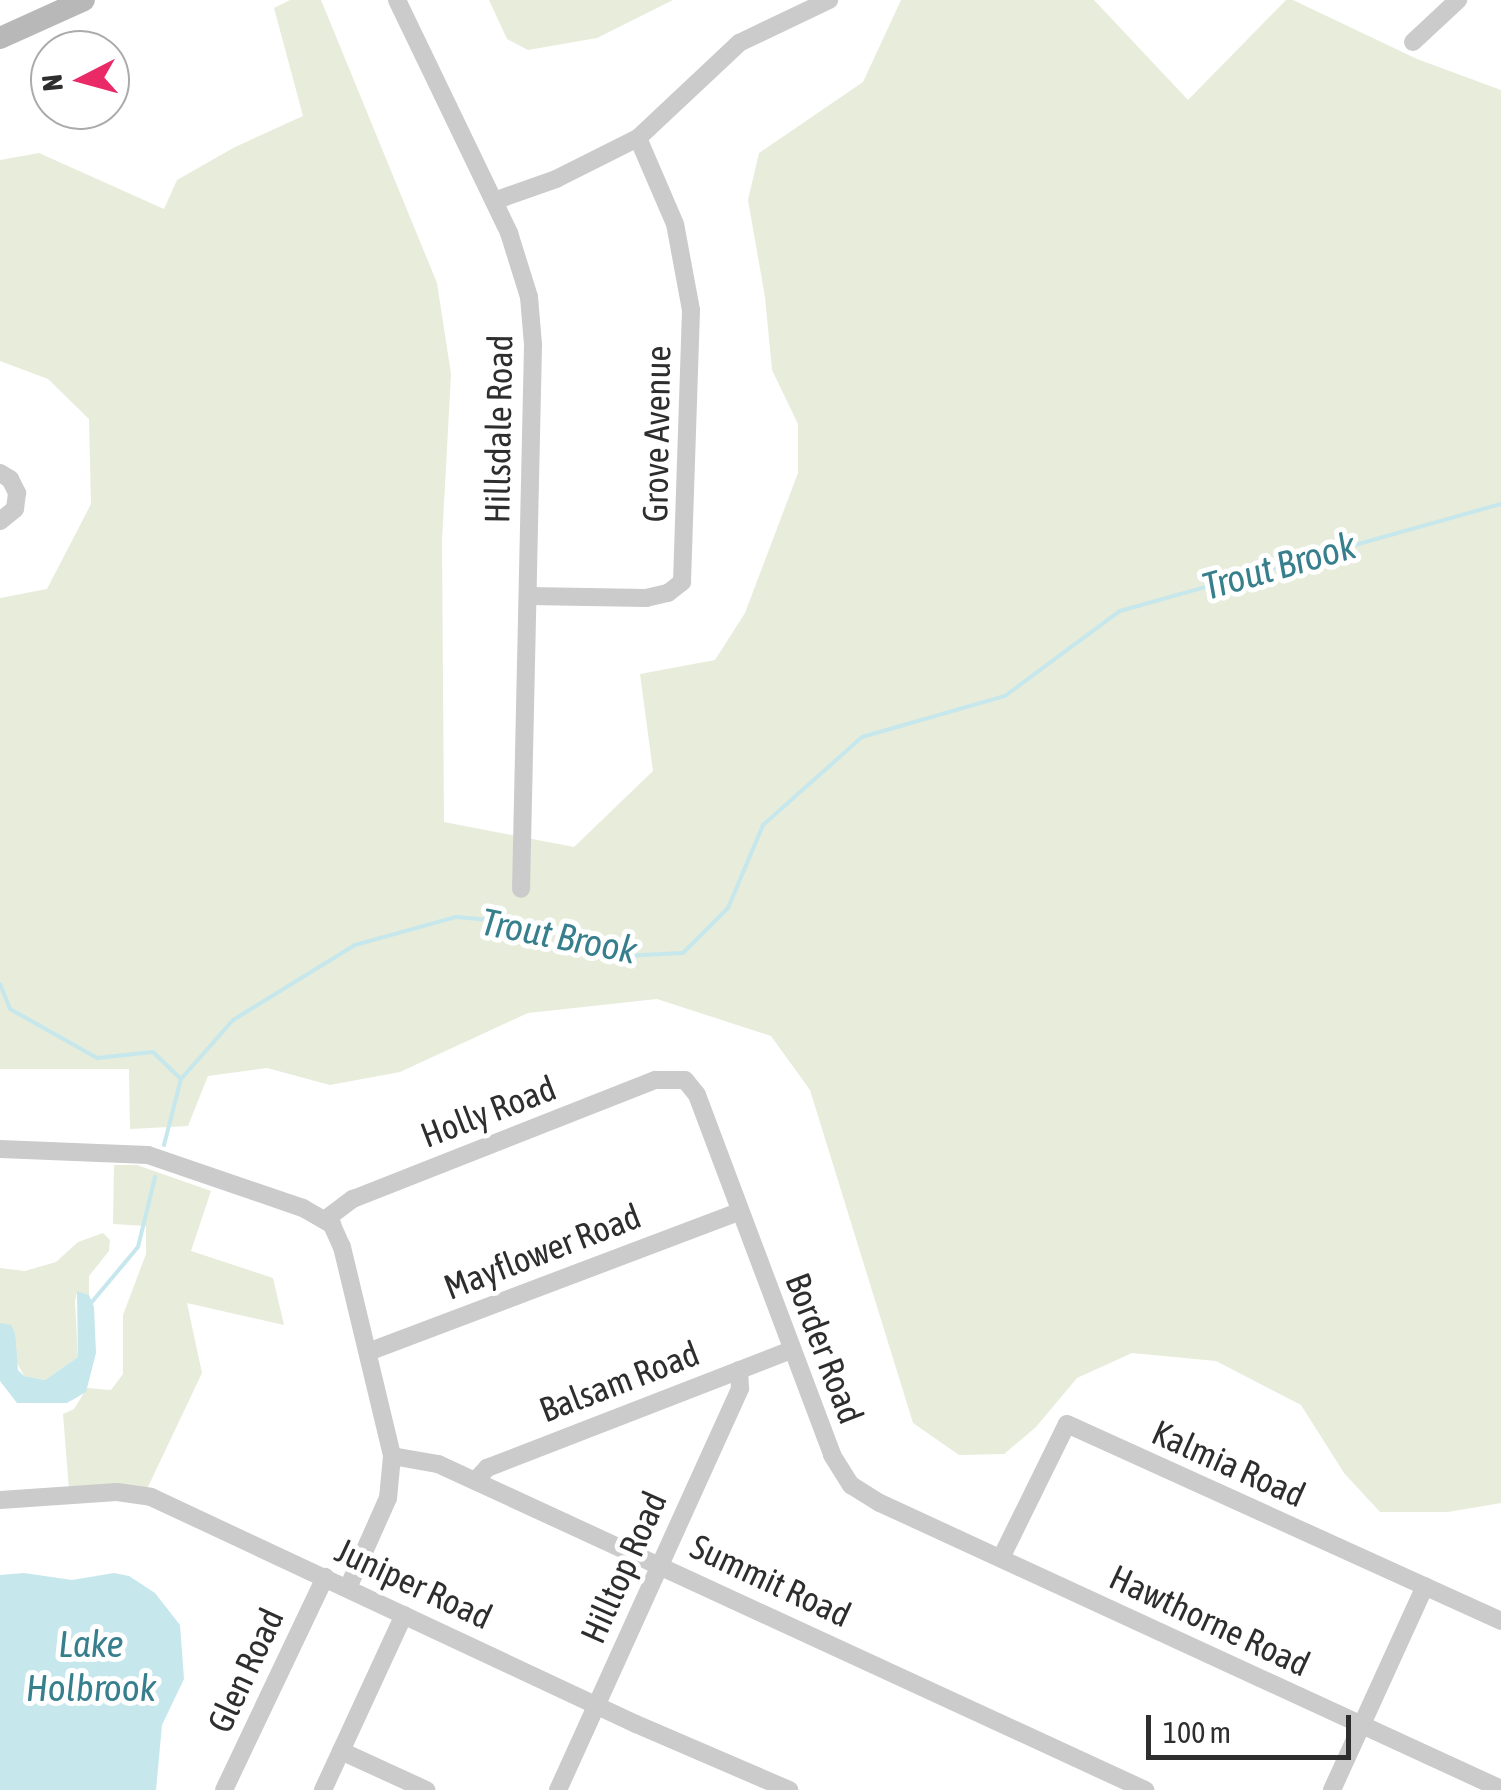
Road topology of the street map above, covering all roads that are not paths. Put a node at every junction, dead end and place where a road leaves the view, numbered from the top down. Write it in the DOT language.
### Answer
graph roads {
  1 [pos="84,0"];
  2 [pos="397,0"];
  3 [pos="1458,0"];
  4 [pos="819,2"];
  5 [pos="0,38"];
  6 [pos="1413,42"];
  7 [pos="638,138"];
  8 [pos="494,201"];
  9 [pos="0,473"];
  10 [pos="0,521"];
  11 [pos="528,596"];
  12 [pos="521,888"];
  13 [pos="680,1078"];
  14 [pos="0,1149"];
  15 [pos="739,1212"];
  16 [pos="326,1219"];
  17 [pos="791,1350"];
  18 [pos="368,1352"];
  19 [pos="739,1370"];
  20 [pos="392,1456"];
  21 [pos="475,1480"];
  22 [pos="0,1500"];
  23 [pos="1001,1558"];
  24 [pos="659,1564"];
  25 [pos="325,1578"];
  26 [pos="1426,1586"];
  27 [pos="348,1588"];
  28 [pos="404,1615"];
  29 [pos="1501,1621"];
  30 [pos="597,1706"];
  31 [pos="1362,1727"];
  32 [pos="341,1752"];
  33 [pos="1501,1789"];
  34 [pos="224,1790"];
  35 [pos="324,1790"];
  36 [pos="426,1790"];
  37 [pos="558,1790"];
  38 [pos="789,1790"];
  39 [pos="1145,1790"];
  40 [pos="1332,1790"];
  1 -- 5 [label="main road"];
  2 -- 8 [label="street, Hillsdale Road"];
  3 -- 6 [label="street"];
  4 -- 7 [label="street"];
  7 -- 8 [label="street"];
  7 -- 11 [label="street, Grove Avenue"];
  8 -- 11 [label="street, Hillsdale Road"];
  9 -- 10 [label="street"];
  11 -- 12 [label="street, Hillsdale Road"];
  13 -- 15 [label="street, Border Road"];
  13 -- 16 [label="street, Holly Road"];
  14 -- 16 [label="street"];
  15 -- 17 [label="street, Border Road"];
  15 -- 18 [label="street, Mayflower Road"];
  16 -- 18 [label="street"];
  17 -- 19 [label="street, Balsam Road"];
  17 -- 23 [label="street, Border Road"];
  18 -- 20 [label="street"];
  19 -- 21 [label="street, Balsam Road"];
  19 -- 24 [label="street, Hilltop Road"];
  20 -- 21 [label="street, Summit Road"];
  20 -- 27 [label="street"];
  21 -- 24 [label="street, Summit Road"];
  22 -- 25 [label="street, Juniper Road"];
  23 -- 26 [label="street, Kalmia Road"];
  23 -- 31 [label="street, Hawthorne Road"];
  24 -- 30 [label="street, Hilltop Road"];
  24 -- 39 [label="street, Summit Road"];
  25 -- 27 [label="street, Juniper Road"];
  25 -- 34 [label="street, Glen Road"];
  26 -- 29 [label="street, Kalmia Road"];
  26 -- 31 [label="street"];
  27 -- 28 [label="street, Juniper Road"];
  28 -- 30 [label="street, Juniper Road"];
  28 -- 32 [label="street"];
  30 -- 37 [label="street, Hilltop Road"];
  30 -- 38 [label="street, Juniper Road"];
  31 -- 33 [label="street, Hawthorne Road"];
  31 -- 40 [label="street"];
  32 -- 35 [label="street"];
  32 -- 36 [label="street"];
}
